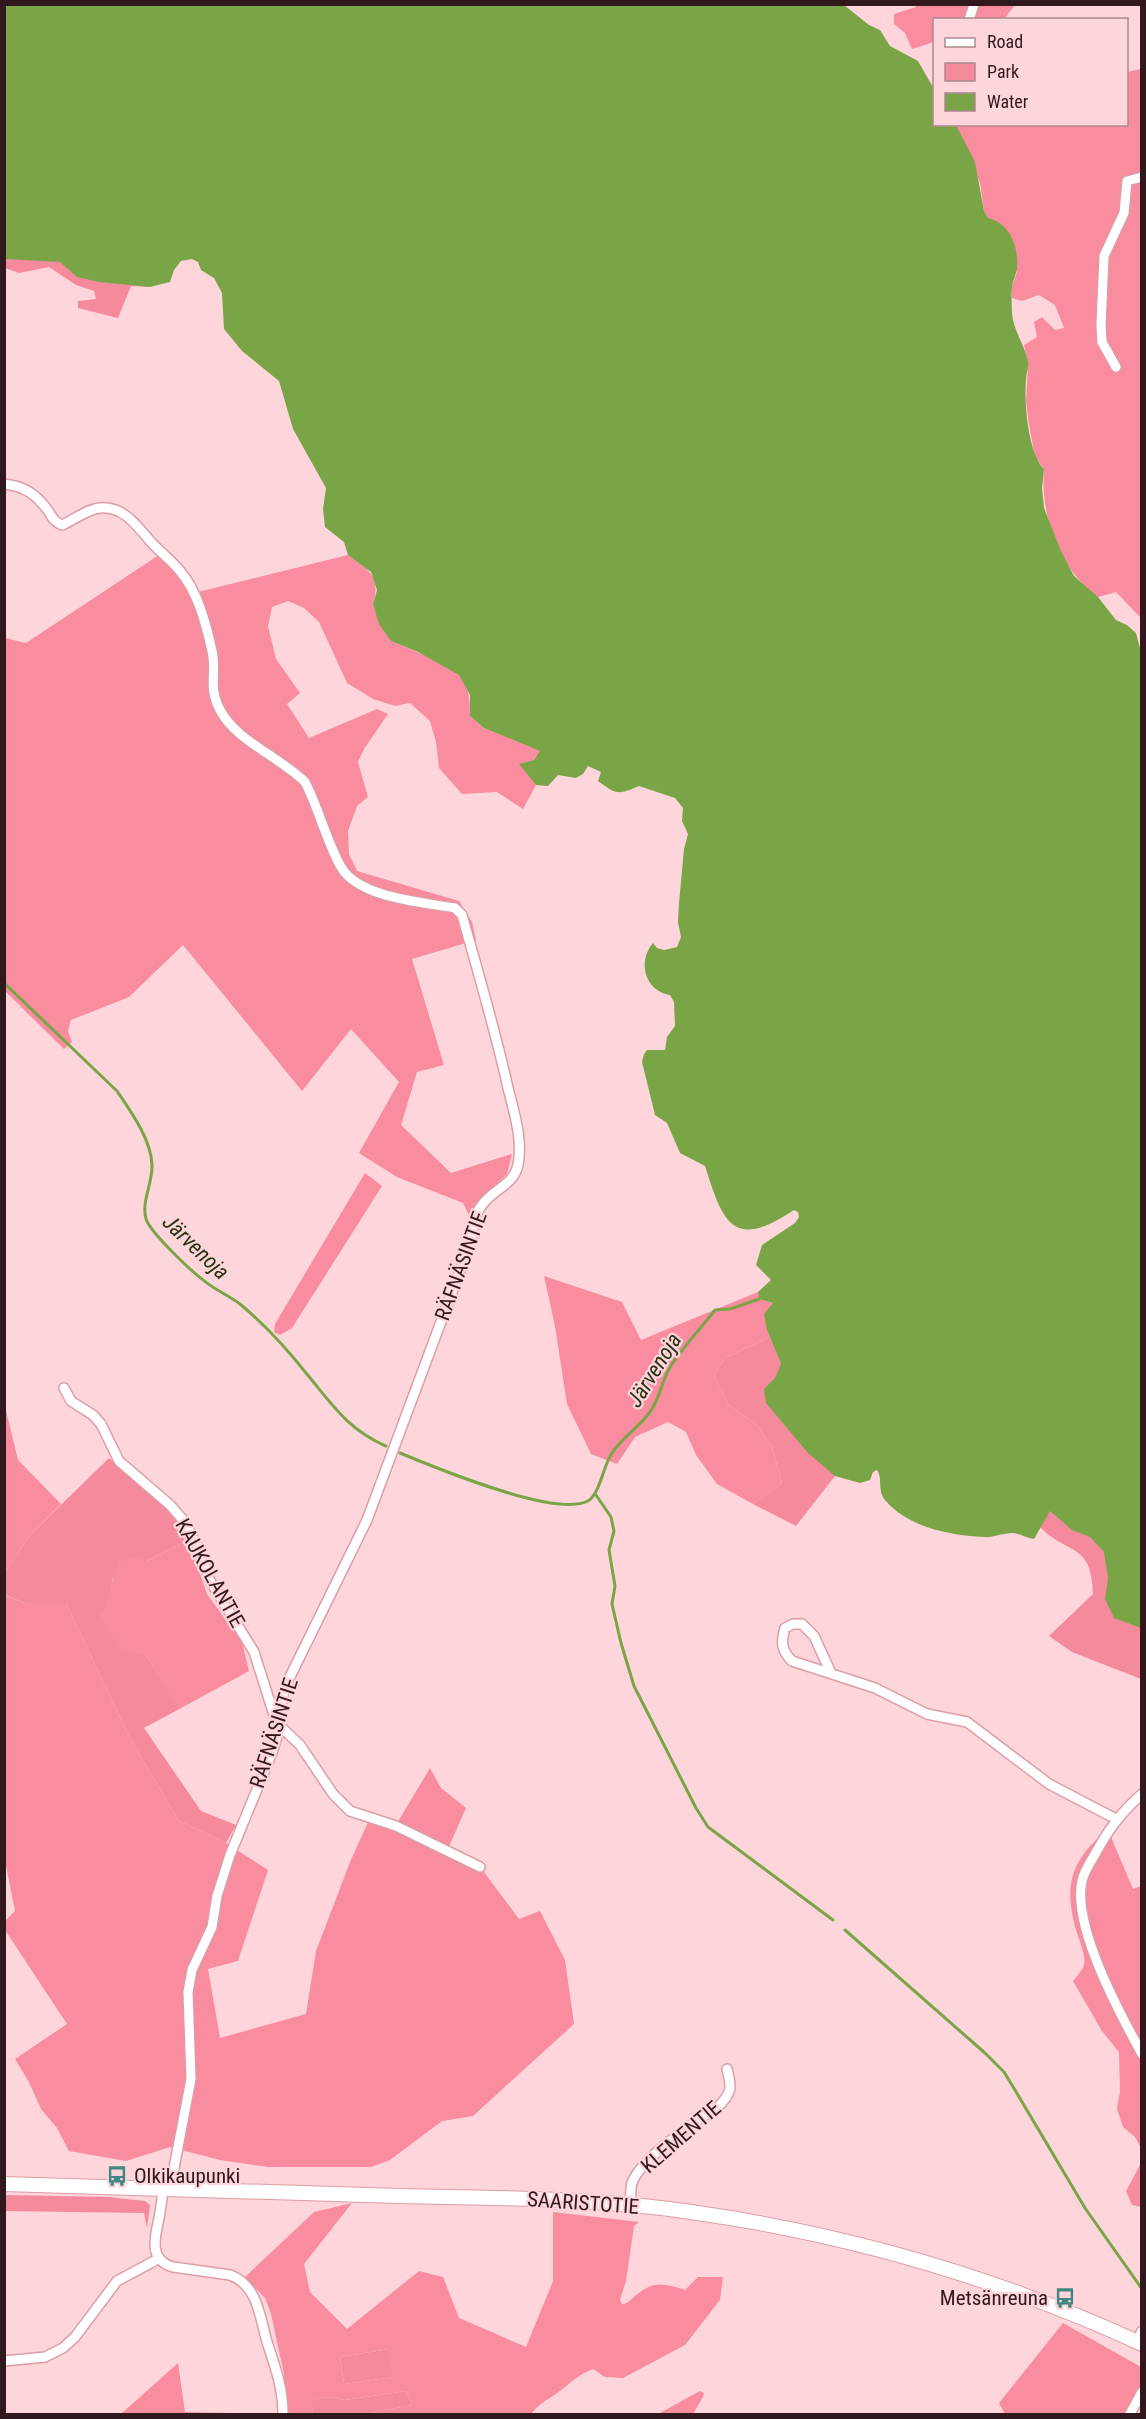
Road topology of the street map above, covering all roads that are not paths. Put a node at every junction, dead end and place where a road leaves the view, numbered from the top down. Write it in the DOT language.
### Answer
graph roads {
  1 [pos="1142,177"];
  2 [pos="1116,367"];
  3 [pos="4,484"];
  4 [pos="64,1388"];
  5 [pos="831,1673"];
  6 [pos="280,1726"];
  7 [pos="1142,1794"];
  8 [pos="1116,1819"];
  9 [pos="480,1868"];
  10 [pos="1142,2054"];
  11 [pos="727,2069"];
  12 [pos="4,2184"];
  13 [pos="167,2189"];
  14 [pos="630,2206"];
  15 [pos="158,2259"];
  16 [pos="1140,2339"];
  17 [pos="4,2361"];
  18 [pos="1142,2392"];
  19 [pos="283,2415"];
  20 [pos="1130,2415"];
  1 -- 2 [label="street"];
  3 -- 6 [label="street, RÄFNÄSINTIE"];
  4 -- 6 [label="street, KAUKOLANTIE"];
  5 -- 5 [label="street"];
  5 -- 8 [label="street"];
  6 -- 9 [label="street, KAUKOLANTIE"];
  6 -- 13 [label="street, RÄFNÄSINTIE"];
  7 -- 8 [label="street"];
  8 -- 10 [label="street"];
  11 -- 14 [label="street, KLEMENTIE"];
  12 -- 13 [label="main road, SAARISTOTIE"];
  13 -- 14 [label="main road, SAARISTOTIE"];
  13 -- 15 [label="street, RÄFNÄSINTIE"];
  14 -- 16 [label="main road, SAARISTOTIE"];
  15 -- 17 [label="street"];
  15 -- 19 [label="street"];
  18 -- 20 [label="street"];
}
